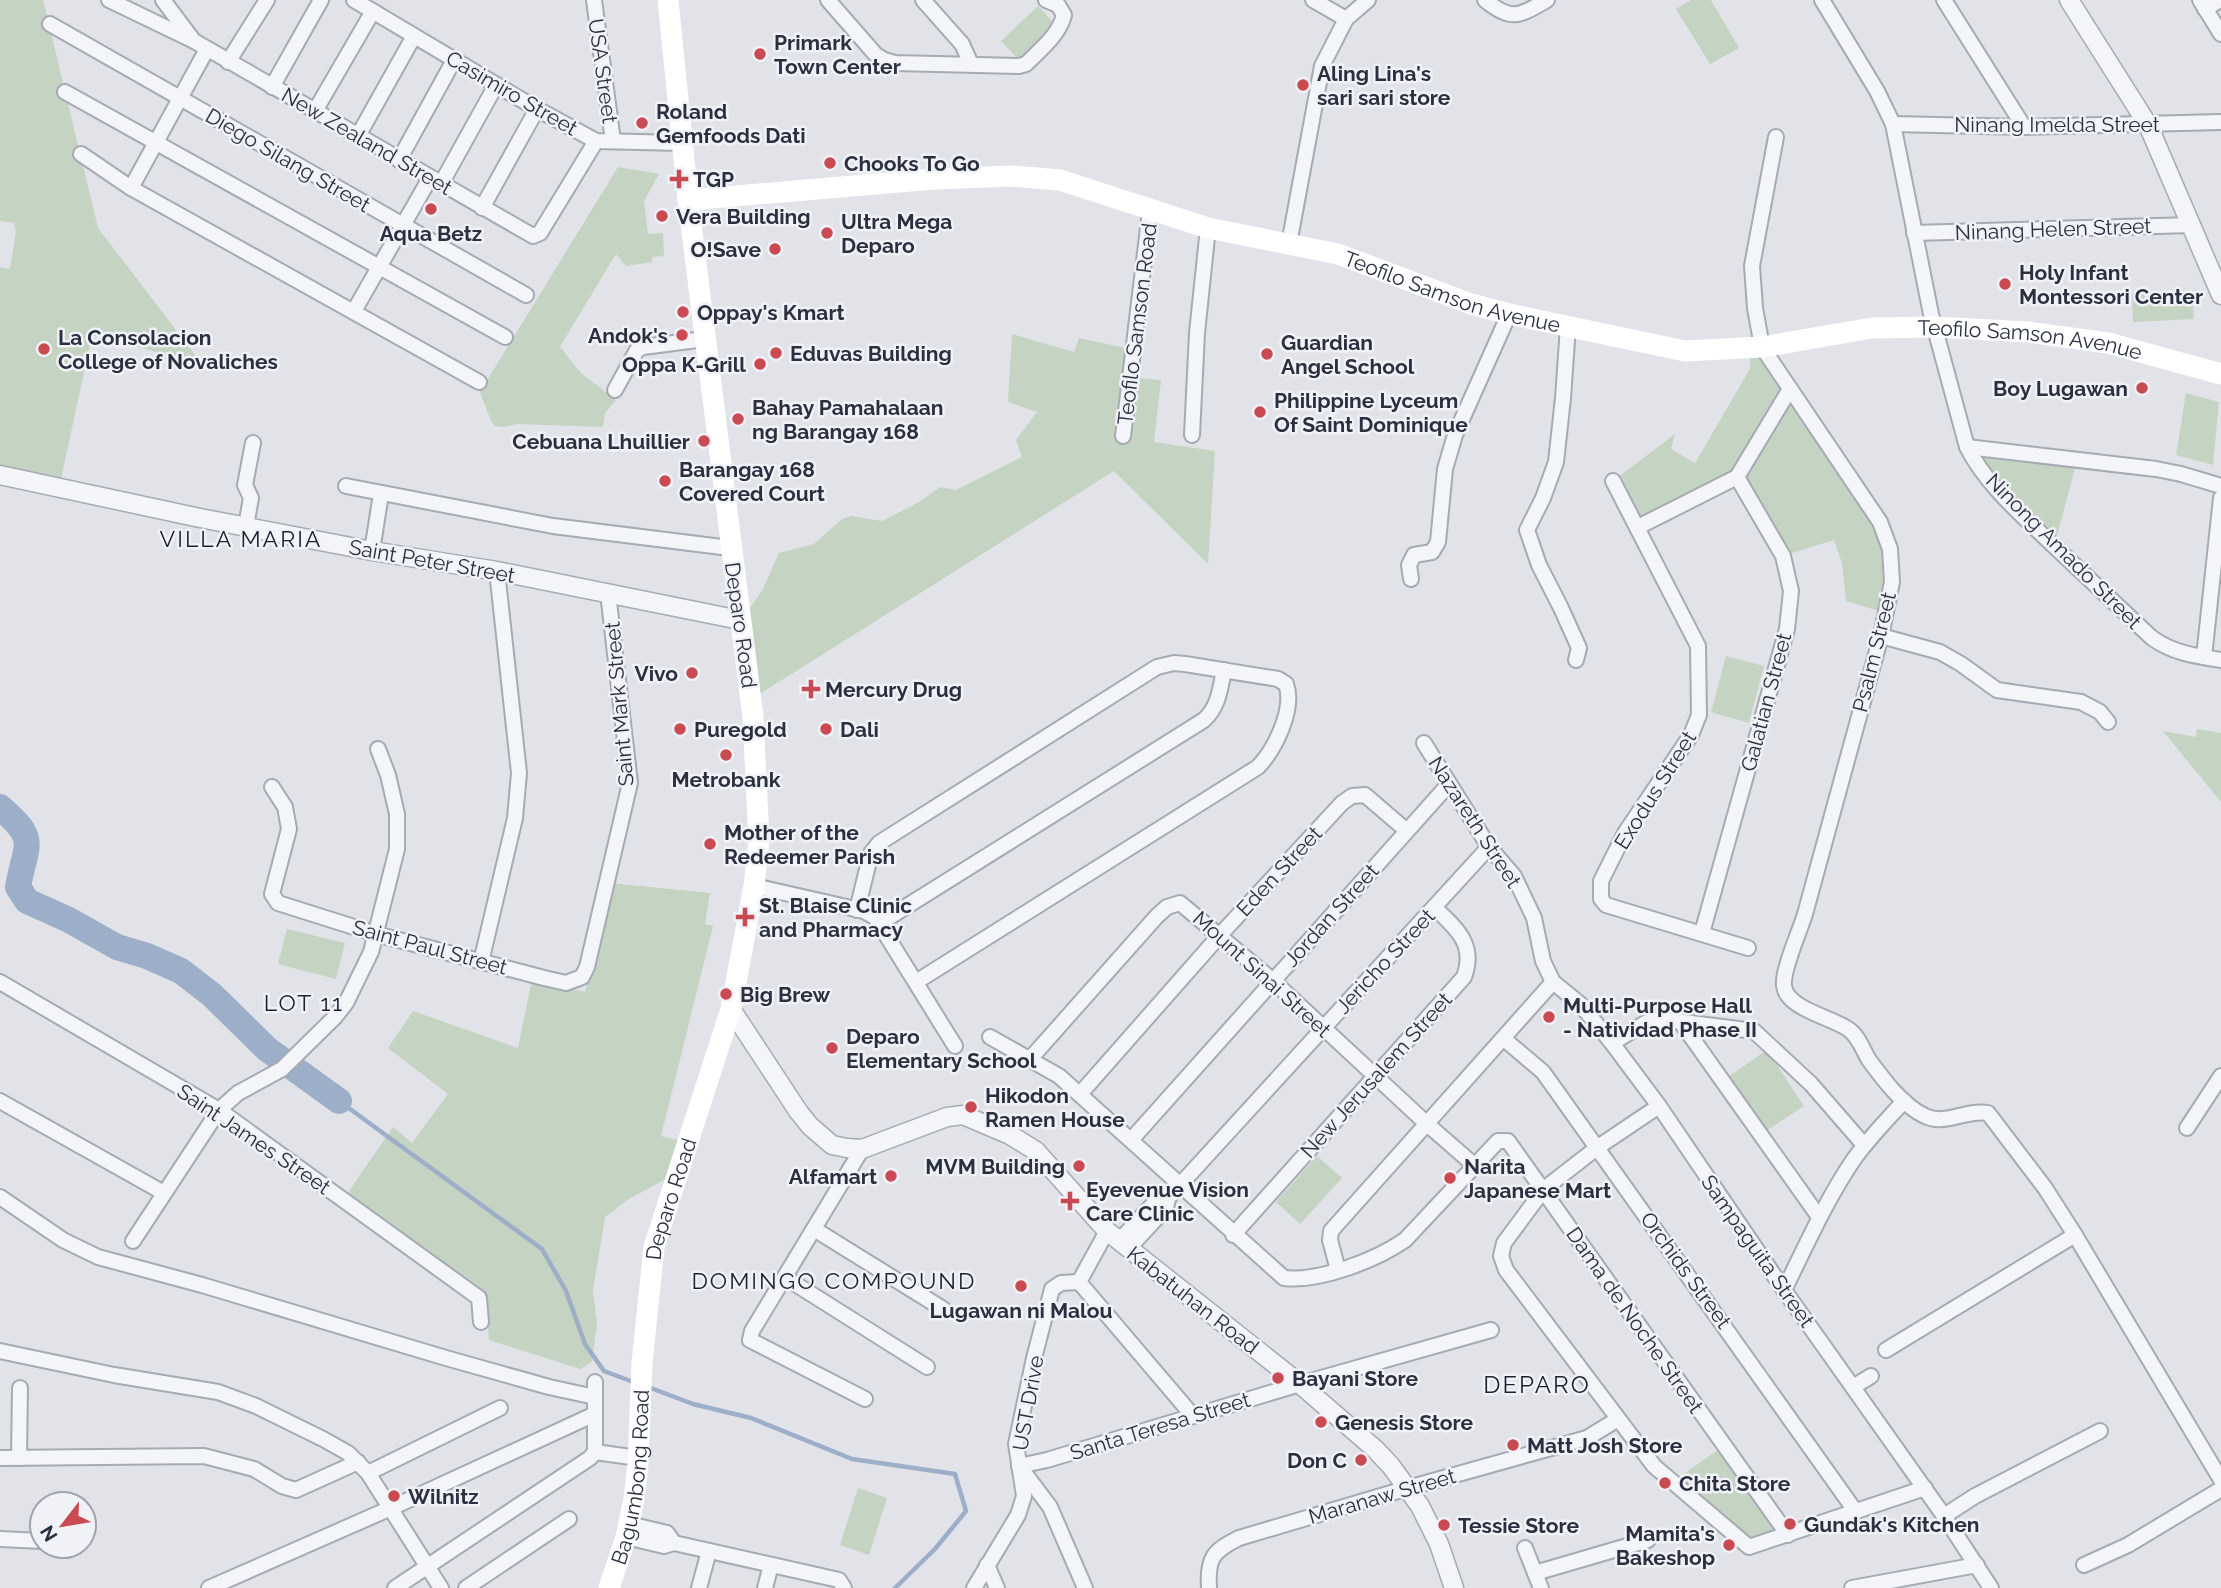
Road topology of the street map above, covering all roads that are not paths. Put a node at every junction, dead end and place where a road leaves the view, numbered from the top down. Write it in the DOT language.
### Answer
graph roads {
  1 [pos="109,0"];
  2 [pos="163,0"];
  3 [pos="267,0"];
  4 [pos="321,0"];
  5 [pos="354,0"];
  6 [pos="594,0"];
  7 [pos="668,0"];
  8 [pos="828,0"];
  9 [pos="923,0"];
  10 [pos="1046,0"];
  11 [pos="1313,0"];
  12 [pos="1368,0"];
  13 [pos="1485,0"];
  14 [pos="1548,0"];
  15 [pos="1822,0"];
  16 [pos="1944,0"];
  17 [pos="2069,0"];
  18 [pos="2220,0"];
  19 [pos="2203,4"];
  20 [pos="373,11"];
  21 [pos="1346,19"];
  22 [pos="50,24"];
  23 [pos="2221,34"];
  24 [pos="414,36"];
  25 [pos="194,41"];
  26 [pos="207,49"];
  27 [pos="454,60"];
  28 [pos="228,62"];
  29 [pos="971,64"];
  30 [pos="496,85"];
  31 [pos="272,87"];
  32 [pos="65,92"];
  33 [pos="180,98"];
  34 [pos="537,109"];
  35 [pos="315,111"];
  36 [pos="2221,122"];
  37 [pos="1893,124"];
  38 [pos="2148,125"];
  39 [pos="2024,127"];
  40 [pos="358,136"];
  41 [pos="1776,137"];
  42 [pos="596,141"];
  43 [pos="612,141"];
  44 [pos="156,142"];
  45 [pos="682,143"];
  46 [pos="81,154"];
  47 [pos="399,160"];
  48 [pos="435,181"];
  49 [pos="131,188"];
  50 [pos="688,200"];
  51 [pos="482,208"];
  52 [pos="1150,211"];
  53 [pos="403,225"];
  54 [pos="2192,225"];
  55 [pos="1208,229"];
  56 [pos="1913,233"];
  57 [pos="1289,244"];
  58 [pos="379,267"];
  59 [pos="526,295"];
  60 [pos="2221,295"];
  61 [pos="354,311"];
  62 [pos="1509,314"];
  63 [pos="1568,326"];
  64 [pos="1934,327"];
  65 [pos="506,337"];
  66 [pos="705,339"];
  67 [pos="1762,347"];
  68 [pos="2221,374"];
  69 [pos="479,382"];
  70 [pos="1790,389"];
  71 [pos="615,390"];
  72 [pos="1192,435"];
  73 [pos="1124,436"];
  74 [pos="253,443"];
  75 [pos="1967,447"];
  76 [pos="0,475"];
  77 [pos="1737,477"];
  78 [pos="1613,481"];
  79 [pos="346,486"];
  80 [pos="2221,486"];
  81 [pos="381,494"];
  82 [pos="2221,498"];
  83 [pos="246,526"];
  84 [pos="1638,527"];
  85 [pos="730,548"];
  86 [pos="372,551"];
  87 [pos="497,571"];
  88 [pos="1411,579"];
  89 [pos="608,593"];
  90 [pos="740,620"];
  91 [pos="1881,636"];
  92 [pos="2204,657"];
  93 [pos="1576,660"];
  94 [pos="2221,660"];
  95 [pos="1224,670"];
  96 [pos="2108,722"];
  97 [pos="1424,743"];
  98 [pos="378,749"];
  99 [pos="1449,784"];
  100 [pos="272,787"];
  101 [pos="1407,831"];
  102 [pos="1489,847"];
  103 [pos="754,886"];
  104 [pos="1435,908"];
  105 [pos="857,910"];
  106 [pos="880,923"];
  107 [pos="1702,933"];
  108 [pos="376,934"];
  109 [pos="1220,934"];
  110 [pos="1748,948"];
  111 [pos="481,962"];
  112 [pos="582,977"];
  113 [pos="1272,981"];
  114 [pos="0,982"];
  115 [pos="916,982"];
  116 [pos="1553,982"];
  117 [pos="731,1009"];
  118 [pos="1680,1021"];
  119 [pos="1323,1029"];
  120 [pos="990,1037"];
  121 [pos="1504,1039"];
  122 [pos="1612,1043"];
  123 [pos="955,1045"];
  124 [pos="1030,1059"];
  125 [pos="2221,1076"];
  126 [pos="1374,1077"];
  127 [pos="1080,1094"];
  128 [pos="0,1101"];
  129 [pos="1905,1101"];
  130 [pos="1659,1107"];
  131 [pos="219,1110"];
  132 [pos="1427,1124"];
  133 [pos="2187,1128"];
  134 [pos="1131,1140"];
  135 [pos="1864,1145"];
  136 [pos="1598,1147"];
  137 [pos="862,1149"];
  138 [pos="1474,1165"];
  139 [pos="1180,1185"];
  140 [pos="1544,1189"];
  141 [pos="164,1193"];
  142 [pos="0,1197"];
  143 [pos="1819,1217"];
  144 [pos="814,1229"];
  145 [pos="1233,1235"];
  146 [pos="2076,1235"];
  147 [pos="1118,1240"];
  148 [pos="133,1241"];
  149 [pos="1338,1270"];
  150 [pos="786,1278"];
  151 [pos="1079,1282"];
  152 [pos="1784,1290"];
  153 [pos="943,1310"];
  154 [pos="481,1322"];
  155 [pos="1491,1330"];
  156 [pos="1886,1350"];
  157 [pos="0,1351"];
  158 [pos="642,1363"];
  159 [pos="927,1367"];
  160 [pos="1871,1376"];
  161 [pos="596,1382"];
  162 [pos="1300,1384"];
  163 [pos="1853,1387"];
  164 [pos="20,1388"];
  165 [pos="595,1397"];
  166 [pos="865,1399"];
  167 [pos="500,1408"];
  168 [pos="596,1414"];
  169 [pos="1193,1416"];
  170 [pos="1618,1419"];
  171 [pos="2100,1431"];
  172 [pos="595,1452"];
  173 [pos="0,1458"];
  174 [pos="19,1458"];
  175 [pos="638,1458"];
  176 [pos="1019,1466"];
  177 [pos="363,1468"];
  178 [pos="2221,1480"];
  179 [pos="1408,1488"];
  180 [pos="1925,1488"];
  181 [pos="2221,1489"];
  182 [pos="391,1508"];
  183 [pos="1856,1512"];
  184 [pos="1944,1516"];
  185 [pos="569,1519"];
  186 [pos="627,1530"];
  187 [pos="1787,1535"];
  188 [pos="0,1539"];
  189 [pos="28,1540"];
  190 [pos="1648,1540"];
  191 [pos="1525,1548"];
  192 [pos="709,1551"];
  193 [pos="771,1564"];
  194 [pos="987,1565"];
  195 [pos="1977,1565"];
  196 [pos="2084,1565"];
  197 [pos="428,1566"];
  198 [pos="1535,1573"];
  199 [pos="209,1588"];
  200 [pos="396,1588"];
  201 [pos="441,1588"];
  202 [pos="466,1588"];
  203 [pos="609,1588"];
  204 [pos="699,1588"];
  205 [pos="765,1588"];
  206 [pos="844,1588"];
  207 [pos="974,1588"];
  208 [pos="997,1588"];
  209 [pos="1085,1588"];
  210 [pos="1209,1588"];
  211 [pos="1454,1588"];
  212 [pos="1541,1588"];
  213 [pos="1852,1588"];
  214 [pos="1991,1588"];
  1 -- 25 [label="street, New Zealand Street"];
  2 -- 25 [label="street"];
  3 -- 28 [label="street"];
  4 -- 31 [label="street"];
  5 -- 20 [label="street, Casimiro Street"];
  6 -- 43 [label="street, USA Street"];
  7 -- 45 [label="main road, Deparo Road"];
  8 -- 29 [label="street"];
  9 -- 29 [label="street"];
  10 -- 29 [label="street"];
  11 -- 21 [label="street"];
  12 -- 21 [label="street"];
  13 -- 14 [label="street"];
  15 -- 37 [label="street, Ninong Amado Street"];
  16 -- 39 [label="street"];
  17 -- 38 [label="street"];
  18 -- 19 [label="street"];
  19 -- 23 [label="street"];
  20 -- 24 [label="street, Casimiro Street"];
  20 -- 35 [label="street"];
  21 -- 57 [label="street"];
  22 -- 33 [label="street, Diego Silang Street"];
  24 -- 27 [label="street, Casimiro Street"];
  24 -- 40 [label="street"];
  25 -- 26 [label="street, New Zealand Street"];
  26 -- 28 [label="street, New Zealand Street"];
  26 -- 33 [label="street"];
  27 -- 30 [label="street, Casimiro Street"];
  27 -- 47 [label="street"];
  28 -- 31 [label="street, New Zealand Street"];
  30 -- 34 [label="street, Casimiro Street"];
  30 -- 48 [label="street"];
  31 -- 35 [label="street, New Zealand Street"];
  32 -- 44 [label="street"];
  33 -- 44 [label="street"];
  33 -- 53 [label="street, Diego Silang Street"];
  34 -- 42 [label="street, Casimiro Street"];
  34 -- 51 [label="street"];
  35 -- 40 [label="street, New Zealand Street"];
  36 -- 38 [label="street, Ninang Imelda Street"];
  37 -- 39 [label="street, Ninang Imelda Street"];
  37 -- 56 [label="street, Ninong Amado Street"];
  38 -- 39 [label="street, Ninang Imelda Street"];
  38 -- 54 [label="street"];
  40 -- 47 [label="street, New Zealand Street"];
  41 -- 67 [label="street"];
  42 -- 43 [label="street, Casimiro Street"];
  42 -- 51 [label="street, New Zealand Street"];
  43 -- 45 [label="street, Casimiro Street"];
  44 -- 49 [label="street"];
  44 -- 58 [label="street"];
  45 -- 50 [label="main road, Deparo Road"];
  46 -- 49 [label="street"];
  47 -- 48 [label="street, New Zealand Street"];
  48 -- 51 [label="street, New Zealand Street"];
  48 -- 53 [label="street"];
  49 -- 61 [label="street"];
  50 -- 52 [label="main road, Teofilo Samson Avenue"];
  50 -- 66 [label="main road, Deparo Road"];
  52 -- 55 [label="main road, Teofilo Samson Avenue"];
  52 -- 73 [label="street, Teofilo Samson Road"];
  53 -- 58 [label="street"];
  53 -- 59 [label="street, Diego Silang Street"];
  54 -- 56 [label="street, Ninang Helen Street"];
  54 -- 60 [label="street"];
  55 -- 57 [label="main road, Teofilo Samson Avenue"];
  55 -- 72 [label="street"];
  56 -- 64 [label="street, Ninong Amado Street"];
  57 -- 62 [label="main road, Teofilo Samson Avenue"];
  58 -- 61 [label="street"];
  58 -- 65 [label="street"];
  61 -- 69 [label="street"];
  62 -- 63 [label="main road, Teofilo Samson Avenue"];
  62 -- 88 [label="street"];
  63 -- 67 [label="main road, Teofilo Samson Avenue"];
  63 -- 93 [label="street"];
  64 -- 67 [label="main road, Teofilo Samson Avenue"];
  64 -- 68 [label="main road, Teofilo Samson Avenue"];
  64 -- 75 [label="street, Ninong Amado Street"];
  66 -- 71 [label="street"];
  66 -- 85 [label="main road, Deparo Road"];
  67 -- 70 [label="street, Psalm Street"];
  70 -- 77 [label="street"];
  70 -- 91 [label="street, Psalm Street"];
  74 -- 83 [label="street"];
  75 -- 80 [label="street"];
  75 -- 92 [label="street, Ninong Amado Street"];
  76 -- 83 [label="street, Saint Peter Street"];
  77 -- 84 [label="street"];
  77 -- 107 [label="street, Galatian Street"];
  78 -- 84 [label="street, Exodus Street"];
  79 -- 81 [label="street"];
  81 -- 85 [label="street"];
  81 -- 86 [label="street"];
  82 -- 92 [label="street"];
  83 -- 86 [label="street, Saint Peter Street"];
  84 -- 107 [label="street, Exodus Street"];
  85 -- 90 [label="main road, Deparo Road"];
  86 -- 87 [label="street, Saint Peter Street"];
  87 -- 89 [label="street, Saint Peter Street"];
  87 -- 111 [label="street"];
  89 -- 90 [label="street, Saint Peter Street"];
  89 -- 112 [label="street, Saint Mark Street"];
  90 -- 103 [label="main road, Deparo Road"];
  91 -- 96 [label="street"];
  91 -- 129 [label="street, Psalm Street"];
  92 -- 94 [label="street, Ninong Amado Street"];
  95 -- 105 [label="street"];
  95 -- 106 [label="street"];
  95 -- 115 [label="street"];
  97 -- 99 [label="street, Nazareth Street"];
  98 -- 108 [label="street"];
  99 -- 101 [label="street, Jordan Street"];
  99 -- 102 [label="street, Nazareth Street"];
  100 -- 108 [label="street, Saint Paul Street"];
  101 -- 109 [label="street, Eden Street"];
  101 -- 113 [label="street, Jordan Street"];
  102 -- 104 [label="street, Jericho Street"];
  102 -- 116 [label="street, Nazareth Street"];
  103 -- 105 [label="street"];
  103 -- 117 [label="main road, Deparo Road"];
  104 -- 119 [label="street, Jericho Street"];
  104 -- 126 [label="street, New Jerusalem Street"];
  105 -- 106 [label="street"];
  106 -- 115 [label="street"];
  107 -- 110 [label="street"];
  108 -- 111 [label="street, Saint Paul Street"];
  108 -- 131 [label="street"];
  109 -- 113 [label="street, Mount Sinai Street"];
  109 -- 124 [label="street, Mount Sinai Street"];
  109 -- 127 [label="street, Eden Street"];
  111 -- 112 [label="street, Saint Paul Street"];
  113 -- 119 [label="street, Mount Sinai Street"];
  113 -- 134 [label="street, Jordan Street"];
  114 -- 131 [label="street, Saint James Street"];
  115 -- 123 [label="street"];
  116 -- 121 [label="street"];
  116 -- 122 [label="street, Sampaguita Street"];
  117 -- 137 [label="street"];
  117 -- 158 [label="main road, Deparo Road"];
  118 -- 122 [label="street"];
  118 -- 135 [label="street"];
  118 -- 143 [label="street"];
  119 -- 126 [label="street, Mount Sinai Street"];
  119 -- 139 [label="street, Jericho Street"];
  120 -- 124 [label="street"];
  121 -- 132 [label="street"];
  121 -- 136 [label="street, Orchids Street"];
  122 -- 130 [label="street, Sampaguita Street"];
  124 -- 127 [label="street"];
  125 -- 133 [label="street"];
  126 -- 132 [label="street, Mount Sinai Street"];
  126 -- 145 [label="street, New Jerusalem Street"];
  127 -- 134 [label="street"];
  128 -- 141 [label="street"];
  129 -- 135 [label="street"];
  129 -- 146 [label="street"];
  130 -- 136 [label="street"];
  130 -- 152 [label="street, Sampaguita Street"];
  131 -- 141 [label="street"];
  131 -- 154 [label="street, Saint James Street"];
  132 -- 138 [label="street, Mount Sinai Street"];
  132 -- 149 [label="street"];
  134 -- 139 [label="street"];
  135 -- 143 [label="street"];
  136 -- 140 [label="street"];
  136 -- 183 [label="street, Orchids Street"];
  137 -- 144 [label="street"];
  137 -- 147 [label="street, Kabatuhan Road"];
  138 -- 140 [label="street, Dama de Noche Street"];
  138 -- 149 [label="street"];
  139 -- 145 [label="street"];
  139 -- 147 [label="street, Jericho Street"];
  140 -- 170 [label="street"];
  140 -- 187 [label="street, Dama de Noche Street"];
  141 -- 148 [label="street"];
  142 -- 165 [label="street"];
  143 -- 152 [label="street"];
  144 -- 150 [label="street"];
  144 -- 153 [label="street"];
  145 -- 149 [label="street"];
  146 -- 156 [label="street"];
  146 -- 178 [label="street"];
  147 -- 151 [label="street"];
  147 -- 162 [label="street, Kabatuhan Road"];
  150 -- 159 [label="street"];
  150 -- 166 [label="street"];
  151 -- 169 [label="street"];
  151 -- 176 [label="street, UST Drive"];
  152 -- 163 [label="street, Sampaguita Street"];
  155 -- 162 [label="street, Santa Teresa Street"];
  157 -- 177 [label="street"];
  158 -- 175 [label="main road, Bagumbong Road"];
  160 -- 163 [label="street"];
  161 -- 165 [label="street"];
  162 -- 169 [label="street, Santa Teresa Street"];
  162 -- 179 [label="street, Kabatuhan Road"];
  163 -- 180 [label="street, Sampaguita Street"];
  164 -- 174 [label="street"];
  165 -- 168 [label="street"];
  167 -- 177 [label="street"];
  168 -- 172 [label="street"];
  168 -- 182 [label="street"];
  169 -- 176 [label="street, Santa Teresa Street"];
  170 -- 179 [label="street, Maranaw Street"];
  170 -- 187 [label="street"];
  171 -- 184 [label="street"];
  172 -- 175 [label="street"];
  172 -- 197 [label="street"];
  173 -- 174 [label="street"];
  174 -- 177 [label="street"];
  175 -- 186 [label="main road, Bagumbong Road"];
  176 -- 194 [label="street"];
  176 -- 209 [label="street, UST Drive"];
  177 -- 182 [label="street"];
  179 -- 210 [label="street, Maranaw Street"];
  179 -- 211 [label="street, Kabatuhan Road"];
  180 -- 183 [label="street"];
  180 -- 184 [label="street, Sampaguita Street"];
  181 -- 196 [label="street"];
  182 -- 197 [label="street"];
  182 -- 199 [label="street"];
  183 -- 187 [label="street"];
  184 -- 195 [label="street, Sampaguita Street"];
  185 -- 202 [label="street"];
  186 -- 192 [label="street"];
  186 -- 203 [label="main road, Bagumbong Road"];
  188 -- 189 [label="street"];
  190 -- 198 [label="street"];
  191 -- 198 [label="street"];
  192 -- 193 [label="street"];
  192 -- 204 [label="street"];
  193 -- 205 [label="street"];
  193 -- 206 [label="street"];
  194 -- 207 [label="street"];
  194 -- 208 [label="street"];
  195 -- 213 [label="street"];
  195 -- 214 [label="street, Sampaguita Street"];
  197 -- 200 [label="street"];
  197 -- 201 [label="street"];
  198 -- 212 [label="street"];
}
